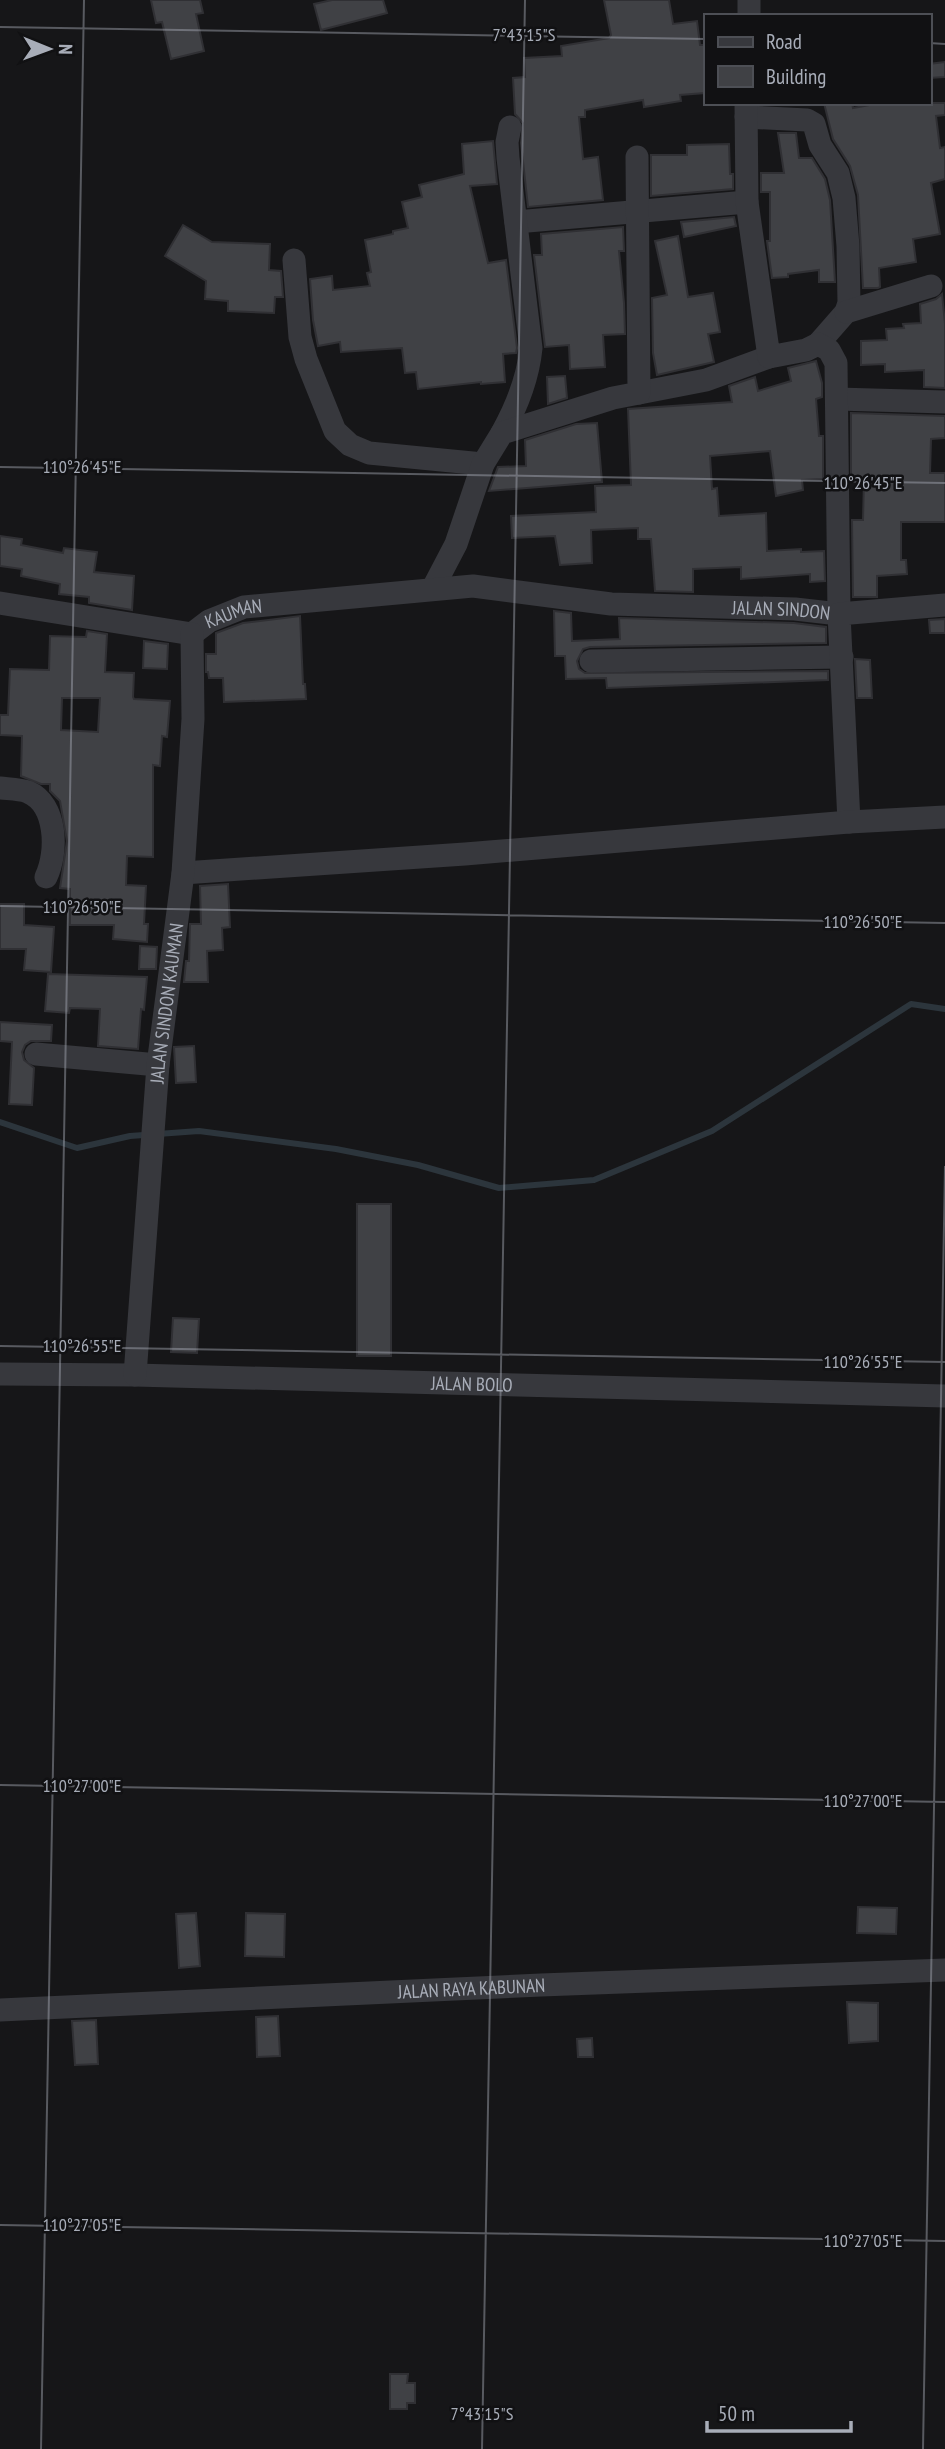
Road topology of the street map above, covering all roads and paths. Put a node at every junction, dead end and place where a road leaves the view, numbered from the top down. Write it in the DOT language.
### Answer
graph roads {
  1 [pos="746,110"];
  2 [pos="510,127"];
  3 [pos="637,157"];
  4 [pos="747,202"];
  5 [pos="638,211"];
  6 [pos="516,222"];
  7 [pos="294,260"];
  8 [pos="931,286"];
  9 [pos="846,312"];
  10 [pos="818,344"];
  11 [pos="769,357"];
  12 [pos="639,393"];
  13 [pos="837,399"];
  14 [pos="945,402"];
  15 [pos="502,433"];
  16 [pos="483,464"];
  17 [pos="456,544"];
  18 [pos="473,586"];
  19 [pos="433,588"];
  20 [pos="0,603"];
  21 [pos="945,605"];
  22 [pos="839,614"];
  23 [pos="192,634"];
  24 [pos="842,657"];
  25 [pos="591,661"];
  26 [pos="0,788"];
  27 [pos="945,817"];
  28 [pos="849,821"];
  29 [pos="183,873"];
  30 [pos="46,877"];
  31 [pos="36,1055"];
  32 [pos="158,1065"];
  33 [pos="0,1374"];
  34 [pos="135,1375"];
  35 [pos="945,1396"];
  36 [pos="945,1970"];
  37 [pos="0,2010"];
  1 -- 4 [label="street"];
  1 -- 9 [label="street"];
  2 -- 6 [label="street"];
  3 -- 5 [label="street"];
  4 -- 5 [label="street"];
  4 -- 11 [label="street"];
  5 -- 6 [label="street"];
  5 -- 12 [label="street"];
  6 -- 15 [label="street"];
  7 -- 16 [label="street"];
  8 -- 9 [label="street"];
  9 -- 10 [label="street"];
  10 -- 11 [label="street"];
  10 -- 13 [label="street, JALAN SINDON"];
  11 -- 12 [label="street"];
  12 -- 15 [label="street"];
  13 -- 14 [label="street"];
  13 -- 22 [label="street, JALAN SINDON"];
  15 -- 16 [label="street"];
  16 -- 17 [label="street"];
  17 -- 18 [label="street"];
  17 -- 19 [label="street"];
  18 -- 19 [label="street, KAUMAN"];
  18 -- 22 [label="street, JALAN SINDON"];
  19 -- 23 [label="street, KAUMAN"];
  20 -- 23 [label="street, KAUMAN"];
  21 -- 22 [label="street"];
  22 -- 24 [label="street"];
  23 -- 29 [label="street, JALAN SINDON KAUMAN"];
  24 -- 25 [label="street"];
  24 -- 28 [label="street"];
  26 -- 30 [label="street"];
  27 -- 28 [label="street"];
  28 -- 29 [label="street"];
  29 -- 32 [label="street, JALAN SINDON KAUMAN"];
  31 -- 32 [label="street"];
  32 -- 34 [label="street, JALAN SINDON KAUMAN"];
  33 -- 34 [label="street, JALAN BOLO"];
  34 -- 35 [label="street, JALAN BOLO"];
  36 -- 37 [label="street, JALAN RAYA KABUNAN"];
}
